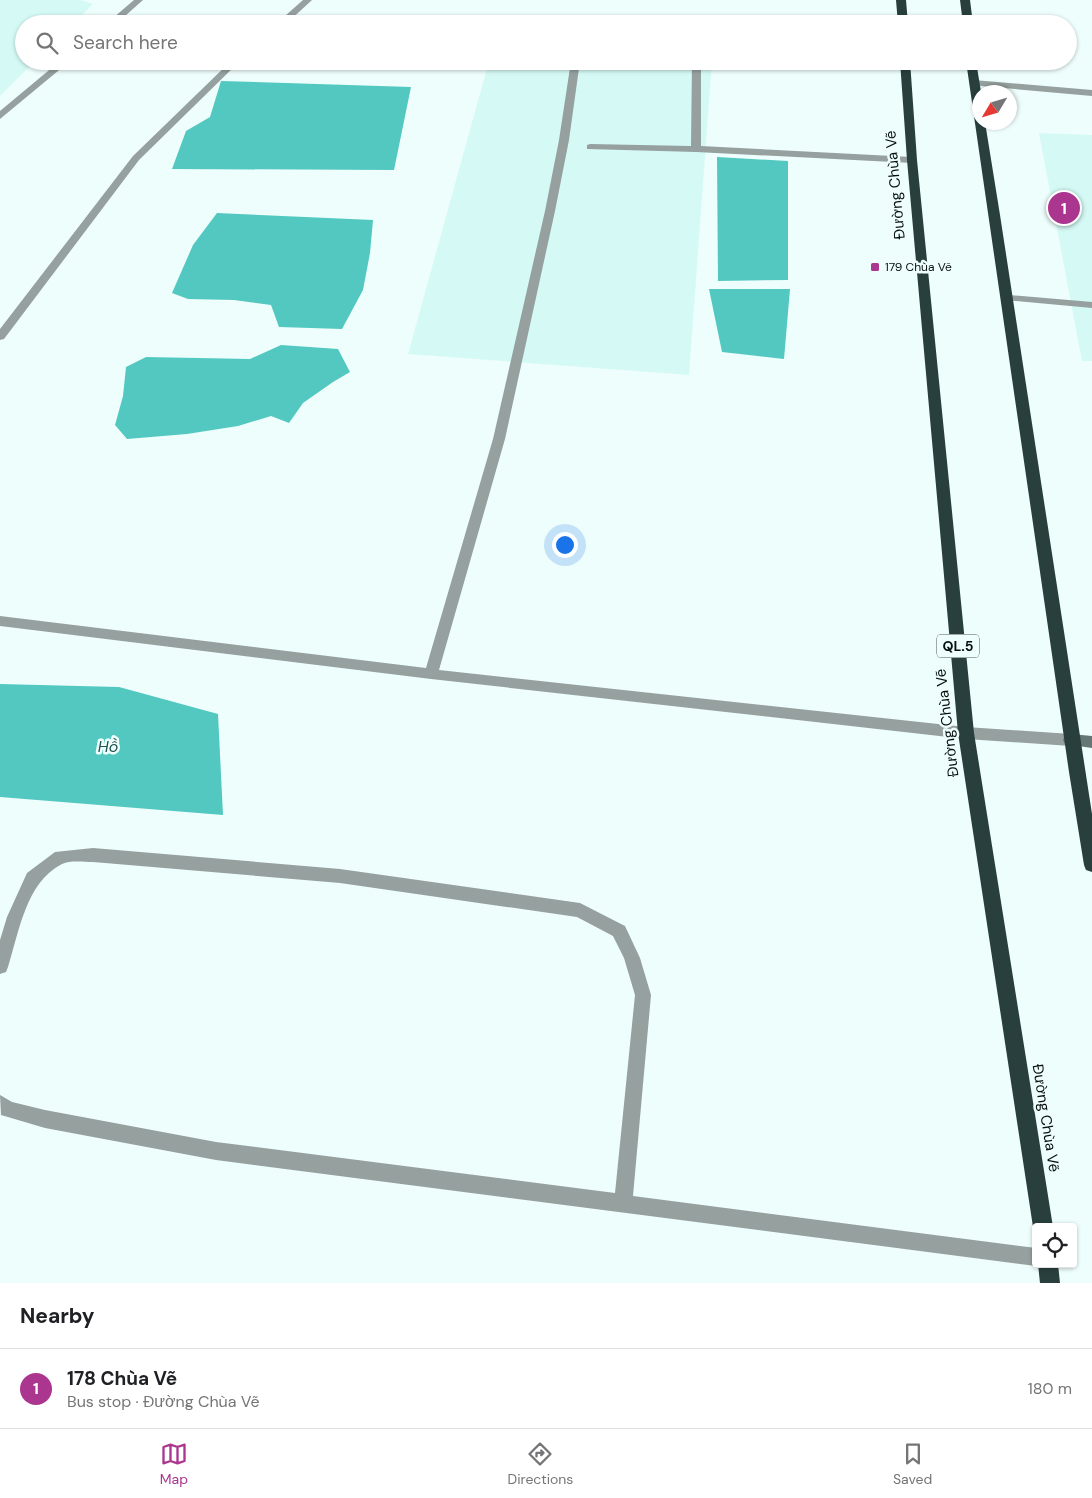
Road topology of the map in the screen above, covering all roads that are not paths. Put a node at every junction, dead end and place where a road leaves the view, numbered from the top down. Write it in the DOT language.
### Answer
graph roads {
  1 [pos="139,0"];
  2 [pos="308,0"];
  3 [pos="901,0"];
  4 [pos="965,0"];
  5 [pos="121,15"];
  6 [pos="290,15"];
  7 [pos="902,15"];
  8 [pos="967,15"];
  9 [pos="55,70"];
  10 [pos="227,70"];
  11 [pos="575,70"];
  12 [pos="697,70"];
  13 [pos="906,70"];
  14 [pos="972,70"];
  15 [pos="973,83"];
  16 [pos="1092,93"];
  17 [pos="0,116"];
  18 [pos="981,130"];
  19 [pos="590,146"];
  20 [pos="696,149"];
  21 [pos="912,160"];
  22 [pos="1009,298"];
  23 [pos="1092,305"];
  24 [pos="0,338"];
  25 [pos="0,621"];
  26 [pos="431,674"];
  27 [pos="966,733"];
  28 [pos="1071,740"];
  29 [pos="1092,742"];
  30 [pos="1092,865"];
  31 [pos="0,967"];
  32 [pos="0,1103"];
  33 [pos="622,1203"];
  34 [pos="1042,1223"];
  35 [pos="1032,1255"];
  36 [pos="1048,1268"];
  37 [pos="1050,1283"];
  1 -- 5 [label="lane"];
  2 -- 6 [label="lane"];
  3 -- 7 [label="highway"];
  4 -- 8 [label="highway"];
  9 -- 17 [label="lane"];
  10 -- 24 [label="lane"];
  11 -- 26 [label="lane"];
  12 -- 20 [label="lane"];
  13 -- 21 [label="highway, Đường Chùa Vẽ / QL.5"];
  14 -- 15 [label="highway"];
  15 -- 16 [label="lane"];
  18 -- 22 [label="highway"];
  19 -- 20 [label="lane"];
  20 -- 21 [label="lane"];
  21 -- 27 [label="highway, Đường Chùa Vẽ / QL.5"];
  22 -- 23 [label="lane"];
  22 -- 28 [label="highway"];
  25 -- 26 [label="lane"];
  26 -- 27 [label="lane"];
  27 -- 28 [label="lane"];
  27 -- 34 [label="highway, Đường Chùa Vẽ / QL.5"];
  28 -- 29 [label="street"];
  28 -- 30 [label="highway"];
  31 -- 33 [label="lane"];
  32 -- 33 [label="lane"];
  33 -- 35 [label="lane"];
  36 -- 37 [label="highway"];
}
